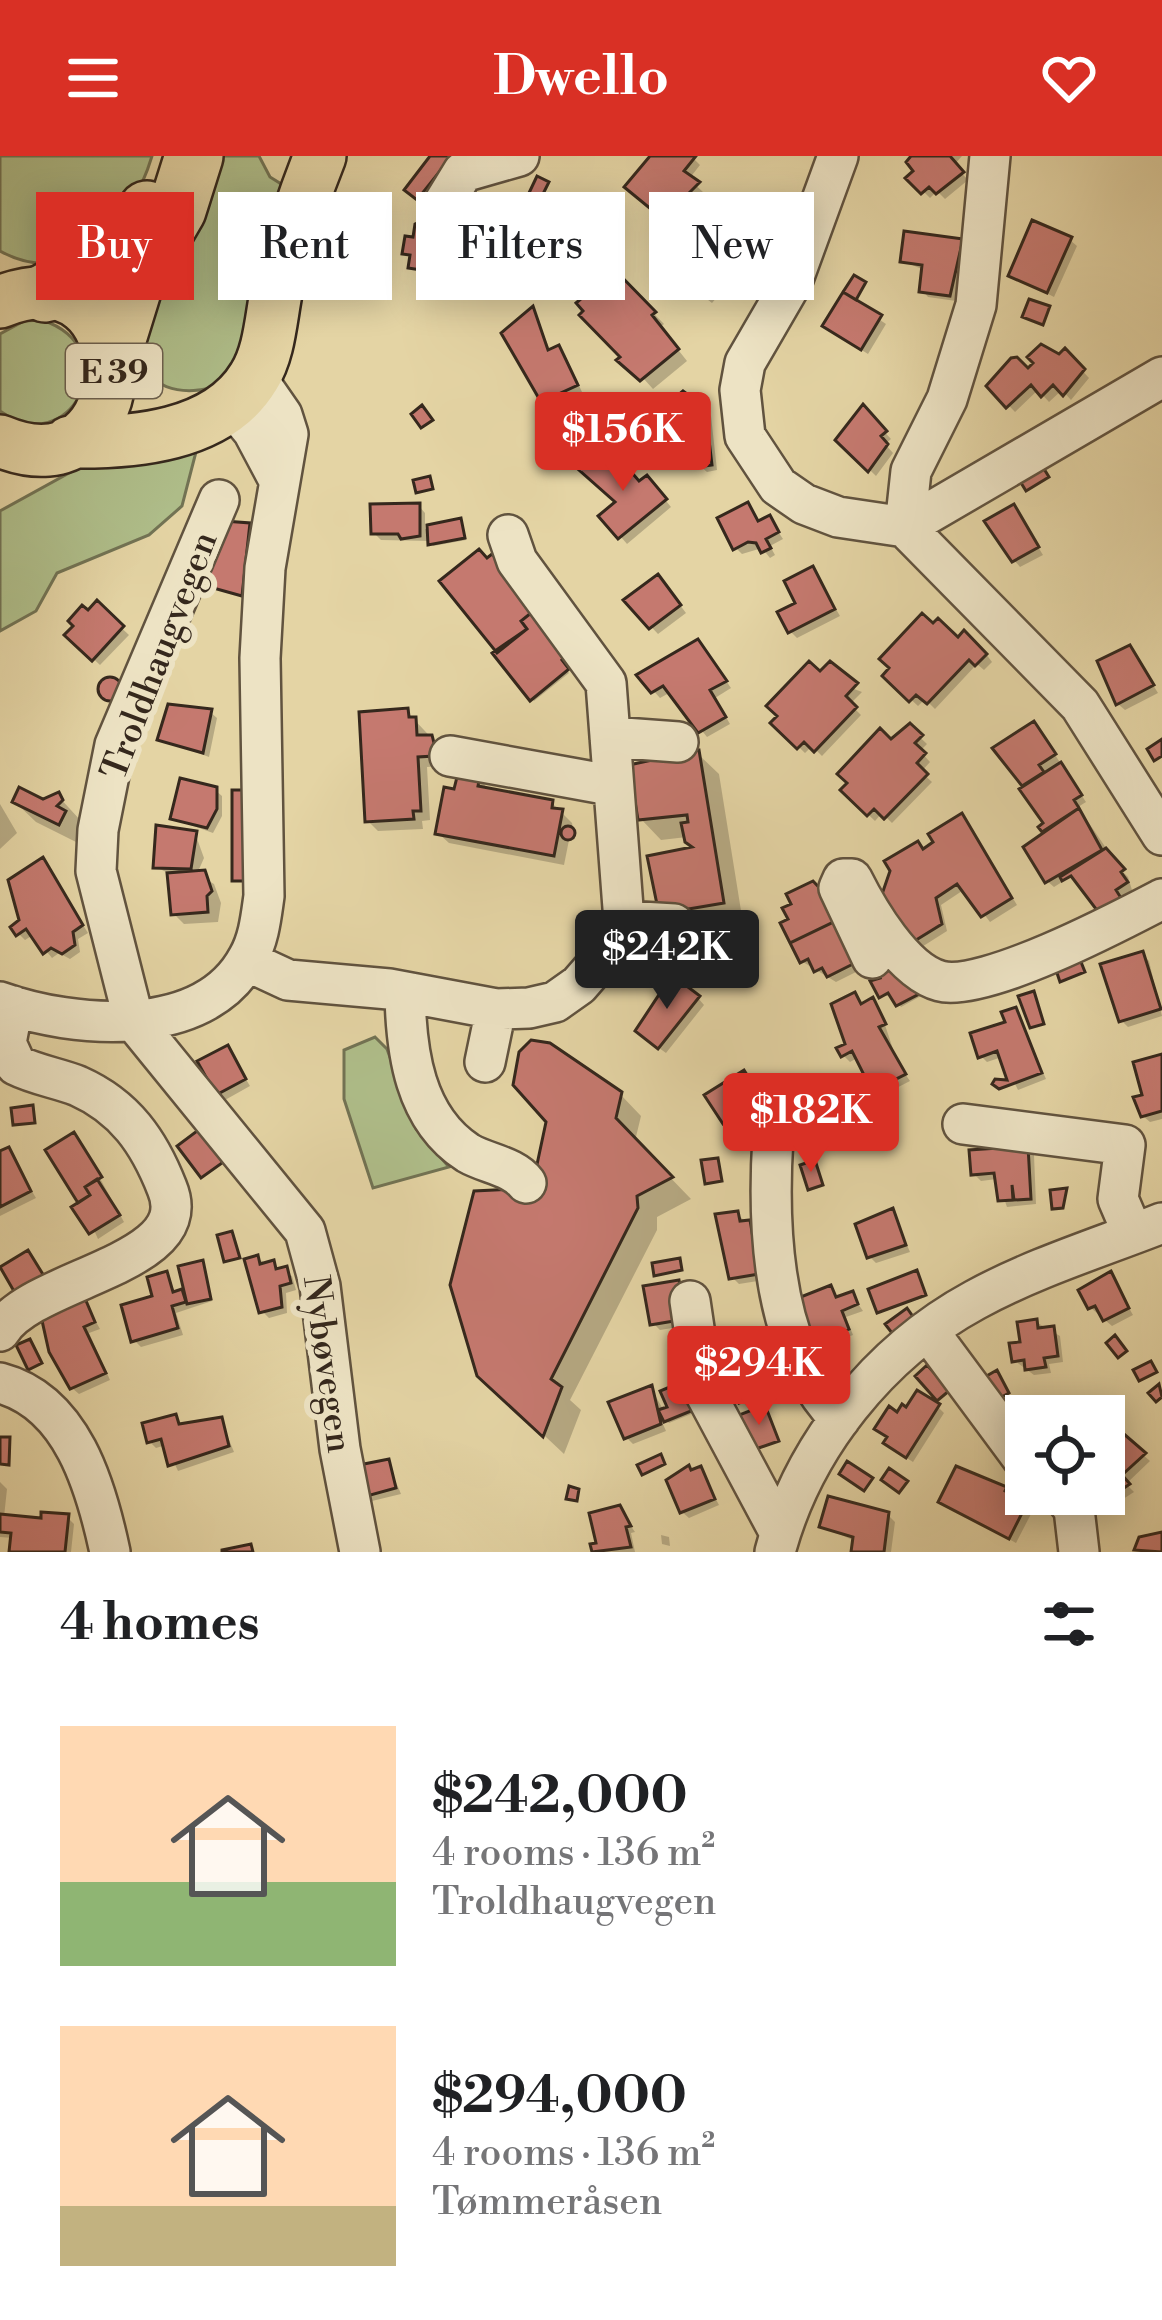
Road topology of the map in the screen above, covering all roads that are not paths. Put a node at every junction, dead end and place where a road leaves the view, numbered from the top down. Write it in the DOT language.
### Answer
graph roads {
  1 [pos="167,156"];
  2 [pos="194,156"];
  3 [pos="320,156"];
  4 [pos="519,156"];
  5 [pos="838,156"];
  6 [pos="990,156"];
  7 [pos="451,192"];
  8 [pos="16,292"];
  9 [pos="113,363"];
  10 [pos="1162,377"];
  11 [pos="232,397"];
  12 [pos="38,444"];
  13 [pos="0,480"];
  14 [pos="219,500"];
  15 [pos="905,527"];
  16 [pos="508,535"];
  17 [pos="610,737"];
  18 [pos="678,742"];
  19 [pos="450,756"];
  20 [pos="610,784"];
  21 [pos="1156,808"];
  22 [pos="1162,899"];
  23 [pos="624,921"];
  24 [pos="674,924"];
  25 [pos="872,958"];
  26 [pos="247,961"];
  27 [pos="405,992"];
  28 [pos="496,1009"];
  29 [pos="134,1021"];
  30 [pos="5,1024"];
  31 [pos="485,1062"];
  32 [pos="963,1124"];
  33 [pos="773,1137"];
  34 [pos="526,1183"];
  35 [pos="1147,1228"];
  36 [pos="690,1301"];
  37 [pos="1,1326"];
  38 [pos="929,1332"];
  39 [pos="0,1383"];
  40 [pos="840,1419"];
  41 [pos="1005,1434"];
  42 [pos="1075,1515"];
  43 [pos="777,1542"];
  44 [pos="110,1552"];
  45 [pos="360,1552"];
  46 [pos="1078,1552"];
  1 -- 8 [label="highway, E 39"];
  2 -- 9 [label="highway, E 39"];
  3 -- 11 [label="main road"];
  4 -- 7 [label="street"];
  5 -- 15 [label="street"];
  6 -- 15 [label="street"];
  8 -- 9 [label="main road, E 39"];
  9 -- 11 [label="main road"];
  9 -- 12 [label="main road, E 39"];
  10 -- 15 [label="street"];
  11 -- 12 [label="main road"];
  11 -- 26 [label="street"];
  12 -- 13 [label="main road"];
  14 -- 29 [label="street, Troldhaugvegen"];
  15 -- 21 [label="street"];
  16 -- 17 [label="street"];
  17 -- 18 [label="street"];
  17 -- 20 [label="street"];
  19 -- 20 [label="street"];
  20 -- 23 [label="street"];
  22 -- 25 [label="street"];
  23 -- 24 [label="street"];
  23 -- 28 [label="street"];
  26 -- 27 [label="street"];
  26 -- 29 [label="street"];
  27 -- 28 [label="street"];
  27 -- 34 [label="street"];
  28 -- 31 [label="street"];
  29 -- 30 [label="street"];
  29 -- 45 [label="street, Nybøvegen"];
  30 -- 37 [label="street"];
  32 -- 35 [label="street"];
  33 -- 40 [label="street"];
  35 -- 38 [label="street"];
  36 -- 43 [label="street"];
  38 -- 40 [label="street"];
  38 -- 41 [label="street"];
  39 -- 44 [label="street"];
  40 -- 43 [label="street"];
  42 -- 46 [label="street"];
}
